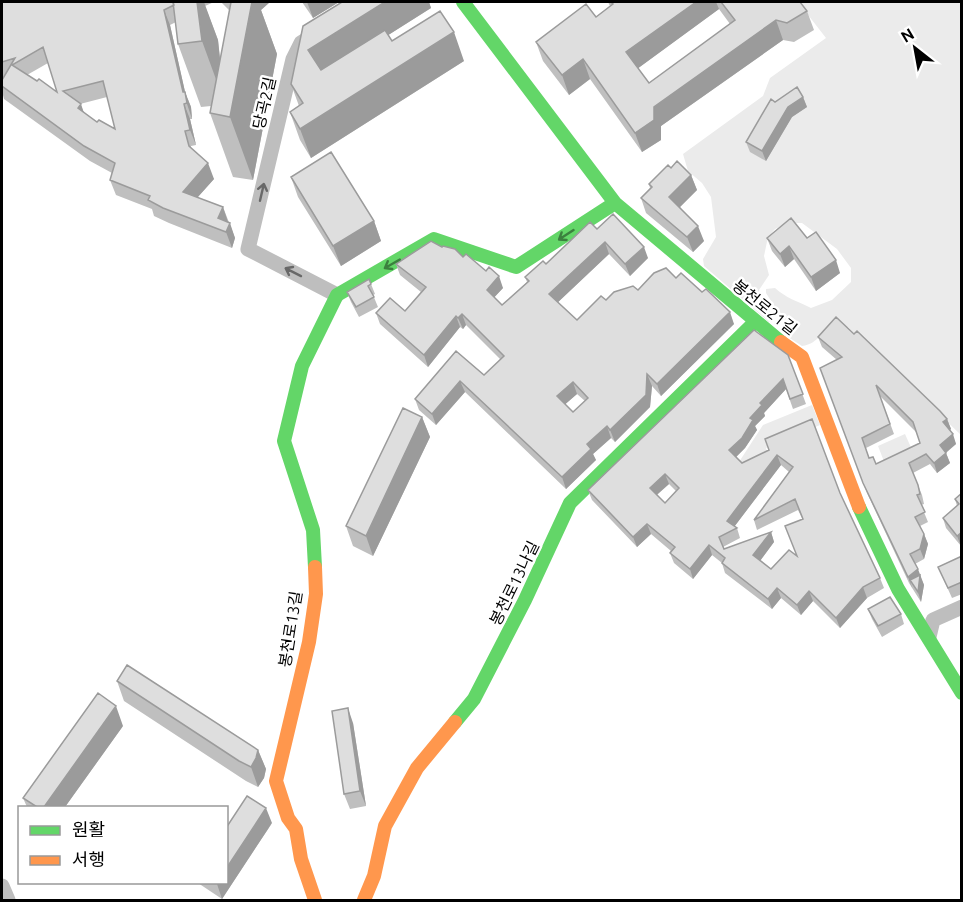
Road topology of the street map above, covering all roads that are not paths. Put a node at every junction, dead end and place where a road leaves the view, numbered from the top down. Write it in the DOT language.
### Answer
graph roads {
  1 [pos="463,2"];
  2 [pos="329,25"];
  3 [pos="615,203"];
  4 [pos="338,295"];
  5 [pos="755,322"];
  6 [pos="962,607"];
  7 [pos="929,637"];
  8 [pos="962,693"];
  9 [pos="2,886"];
  10 [pos="8,900"];
  11 [pos="315,900"];
  12 [pos="364,900"];
  1 -- 3 [label="street, 봉천로21길"];
  4 -- 2 [label="street, 당곡2길, one-way"];
  3 -- 4 [label="street, one-way"];
  3 -- 5 [label="street, 봉천로21길"];
  4 -- 11 [label="street, 봉천로13길"];
  5 -- 7 [label="street, 봉천로21길"];
  5 -- 12 [label="street, 봉천로13나길"];
  6 -- 7 [label="street"];
  7 -- 8 [label="street, 봉천로21길"];
  9 -- 10 [label="street"];
}
